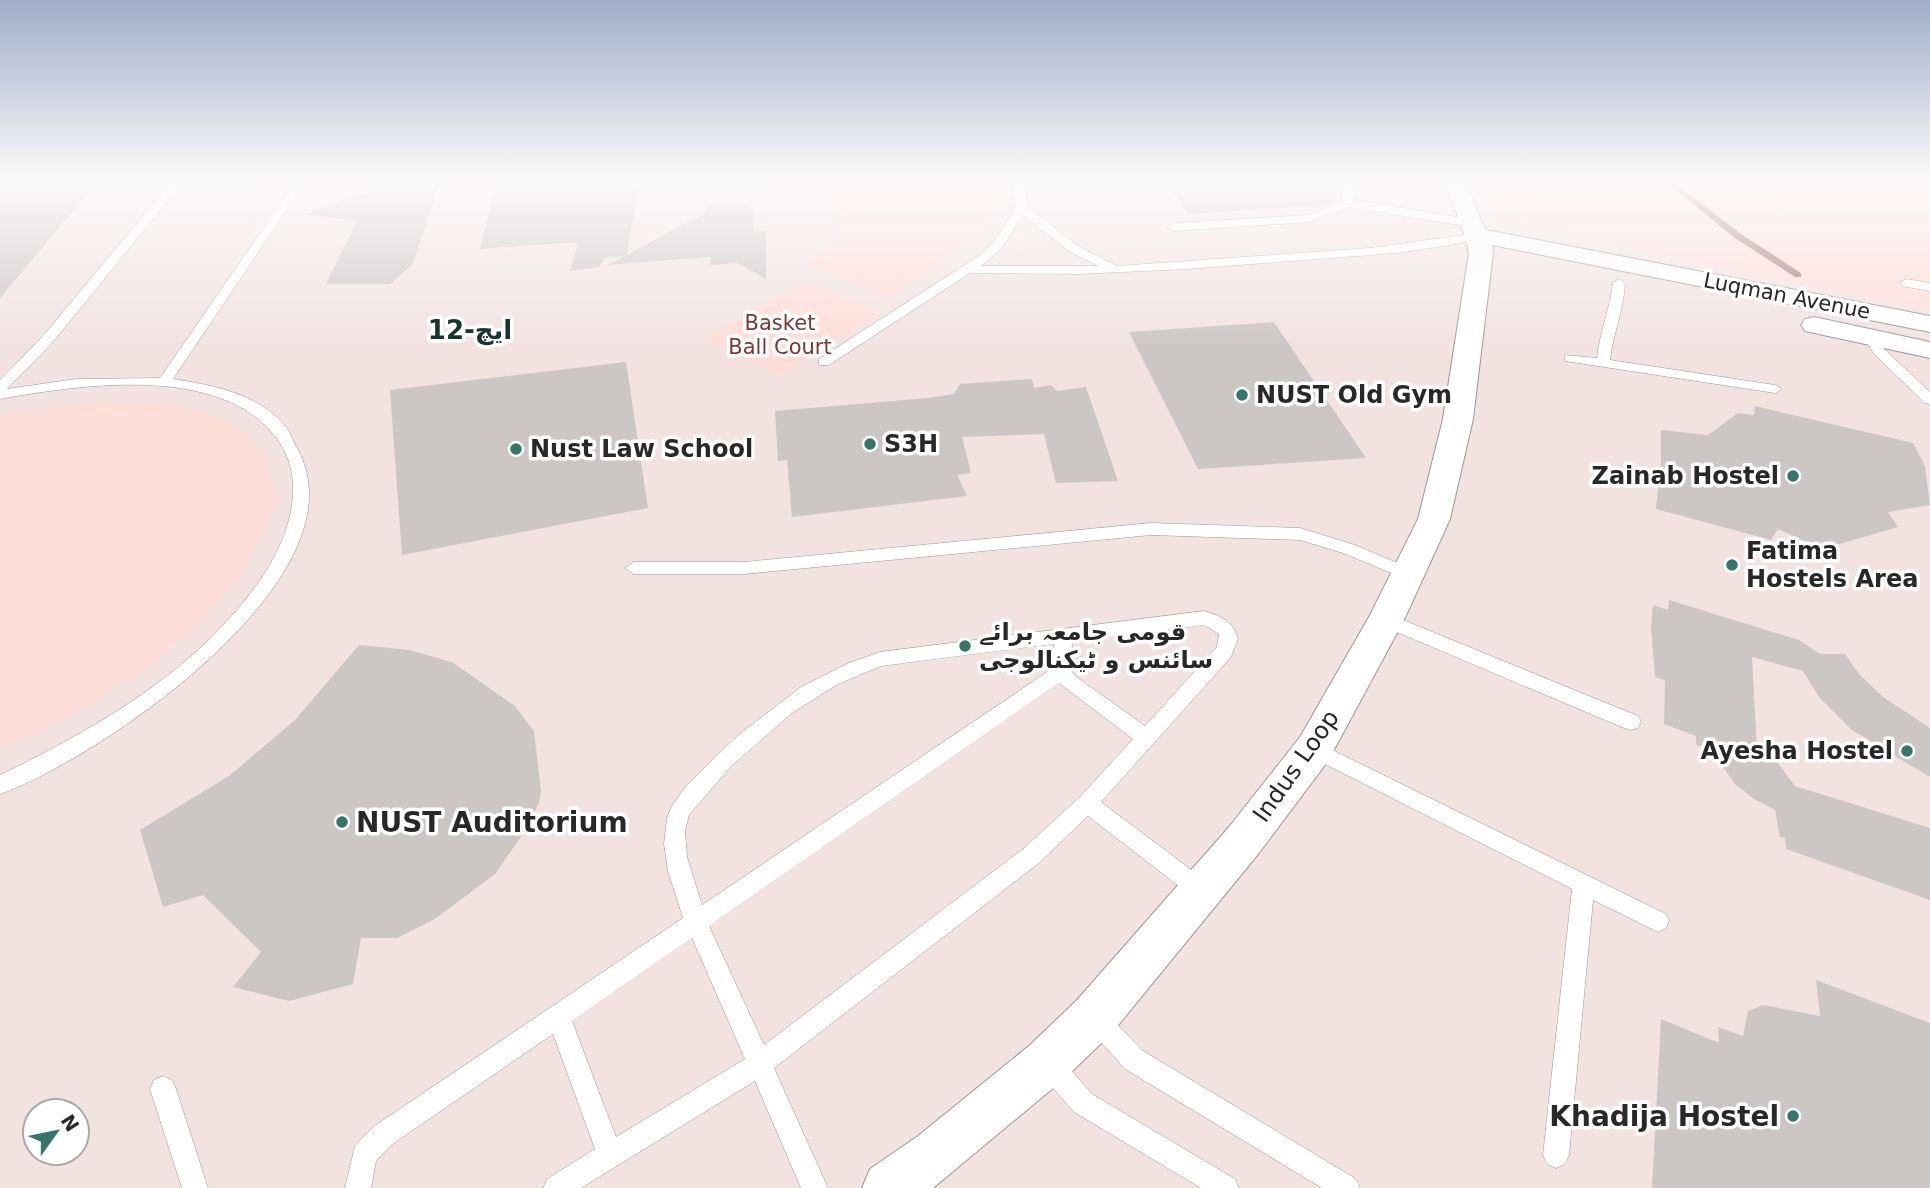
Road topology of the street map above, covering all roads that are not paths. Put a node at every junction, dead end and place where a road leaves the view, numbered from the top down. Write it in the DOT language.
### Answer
graph roads {
  1 [pos="132,236"];
  2 [pos="263,236"];
  3 [pos="1003,236"];
  4 [pos="1058,236"];
  5 [pos="1470,236"];
  6 [pos="1476,238"];
  7 [pos="969,269"];
  8 [pos="1114,269"];
  9 [pos="1619,283"];
  10 [pos="1906,283"];
  11 [pos="1930,287"];
  12 [pos="1930,324"];
  13 [pos="1871,338"];
  14 [pos="1930,350"];
  15 [pos="1570,358"];
  16 [pos="824,362"];
  17 [pos="1603,363"];
  18 [pos="164,382"];
  19 [pos="0,388"];
  20 [pos="1775,389"];
  21 [pos="0,395"];
  22 [pos="1930,400"];
  23 [pos="634,568"];
  24 [pos="1408,574"];
  25 [pos="1385,620"];
  26 [pos="1063,636"];
  27 [pos="1062,671"];
  28 [pos="1631,722"];
  29 [pos="1145,737"];
  30 [pos="1314,748"];
  31 [pos="0,785"];
  32 [pos="1087,803"];
  33 [pos="1584,884"];
  34 [pos="1201,890"];
  35 [pos="1658,921"];
  36 [pos="696,922"];
  37 [pos="558,1016"];
  38 [pos="1094,1017"];
  39 [pos="1047,1062"];
  40 [pos="758,1065"];
  41 [pos="163,1089"];
  42 [pos="610,1155"];
  43 [pos="1556,1155"];
  44 [pos="195,1188"];
  45 [pos="358,1188"];
  46 [pos="556,1188"];
  47 [pos="816,1188"];
  48 [pos="889,1188"];
  49 [pos="1226,1188"];
  50 [pos="1347,1188"];
  1 -- 19 [label="lane"];
  2 -- 18 [label="lane"];
  3 -- 7 [label="lane"];
  4 -- 8 [label="lane"];
  5 -- 6 [label="lane"];
  6 -- 8 [label="lane"];
  6 -- 9 [label="street, Luqman Avenue"];
  6 -- 12 [label="street, Luqman Avenue"];
  6 -- 24 [label="street, Indus Loop"];
  7 -- 8 [label="lane"];
  7 -- 16 [label="lane"];
  9 -- 13 [label="street, Luqman Avenue"];
  9 -- 17 [label="lane"];
  10 -- 11 [label="lane"];
  13 -- 14 [label="street, Luqman Avenue"];
  13 -- 22 [label="lane"];
  15 -- 17 [label="lane"];
  17 -- 20 [label="lane"];
  18 -- 21 [label="lane"];
  18 -- 31 [label="lane"];
  23 -- 24 [label="lane"];
  24 -- 25 [label="street, Indus Loop"];
  25 -- 28 [label="lane"];
  25 -- 30 [label="street, Indus Loop"];
  26 -- 27 [label="lane"];
  26 -- 29 [label="lane"];
  26 -- 36 [label="lane"];
  27 -- 29 [label="lane"];
  27 -- 36 [label="lane"];
  29 -- 32 [label="lane"];
  30 -- 33 [label="lane"];
  30 -- 34 [label="street, Indus Loop"];
  32 -- 34 [label="lane"];
  32 -- 40 [label="lane"];
  33 -- 35 [label="lane"];
  33 -- 43 [label="lane"];
  34 -- 38 [label="street, Indus Loop"];
  36 -- 37 [label="lane"];
  36 -- 40 [label="lane"];
  37 -- 42 [label="lane"];
  37 -- 45 [label="lane"];
  38 -- 39 [label="street, Indus Loop"];
  38 -- 50 [label="lane"];
  39 -- 48 [label="street, Indus Loop"];
  39 -- 49 [label="lane"];
  40 -- 42 [label="lane"];
  40 -- 47 [label="lane"];
  41 -- 44 [label="lane"];
  42 -- 46 [label="lane"];
}
